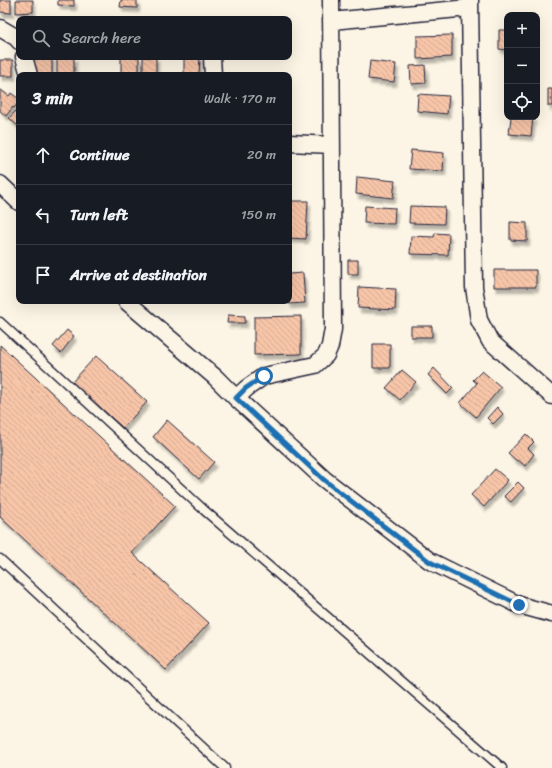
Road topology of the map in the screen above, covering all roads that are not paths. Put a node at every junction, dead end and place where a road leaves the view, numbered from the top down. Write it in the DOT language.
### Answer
graph roads {
  1 [pos="331,0"];
  2 [pos="469,4"];
  3 [pos="331,21"];
  4 [pos="16,26"];
  5 [pos="1,28"];
  6 [pos="16,37"];
  7 [pos="25,60"];
  8 [pos="212,60"];
  9 [pos="28,72"];
  10 [pos="213,72"];
  11 [pos="292,143"];
  12 [pos="332,145"];
  13 [pos="0,184"];
  14 [pos="16,199"];
  15 [pos="130,304"];
  16 [pos="0,322"];
  17 [pos="552,396"];
  18 [pos="236,398"];
  19 [pos="0,560"];
  20 [pos="552,614"];
  21 [pos="225,768"];
  22 [pos="502,768"];
  1 -- 3 [label="street"];
  2 -- 3 [label="street"];
  2 -- 17 [label="street"];
  3 -- 12 [label="street"];
  4 -- 5 [label="street"];
  5 -- 6 [label="street"];
  7 -- 9 [label="street"];
  8 -- 10 [label="street"];
  11 -- 12 [label="street"];
  12 -- 18 [label="street"];
  13 -- 14 [label="street"];
  15 -- 18 [label="street"];
  16 -- 22 [label="lane"];
  18 -- 20 [label="street"];
  19 -- 21 [label="lane"];
}
